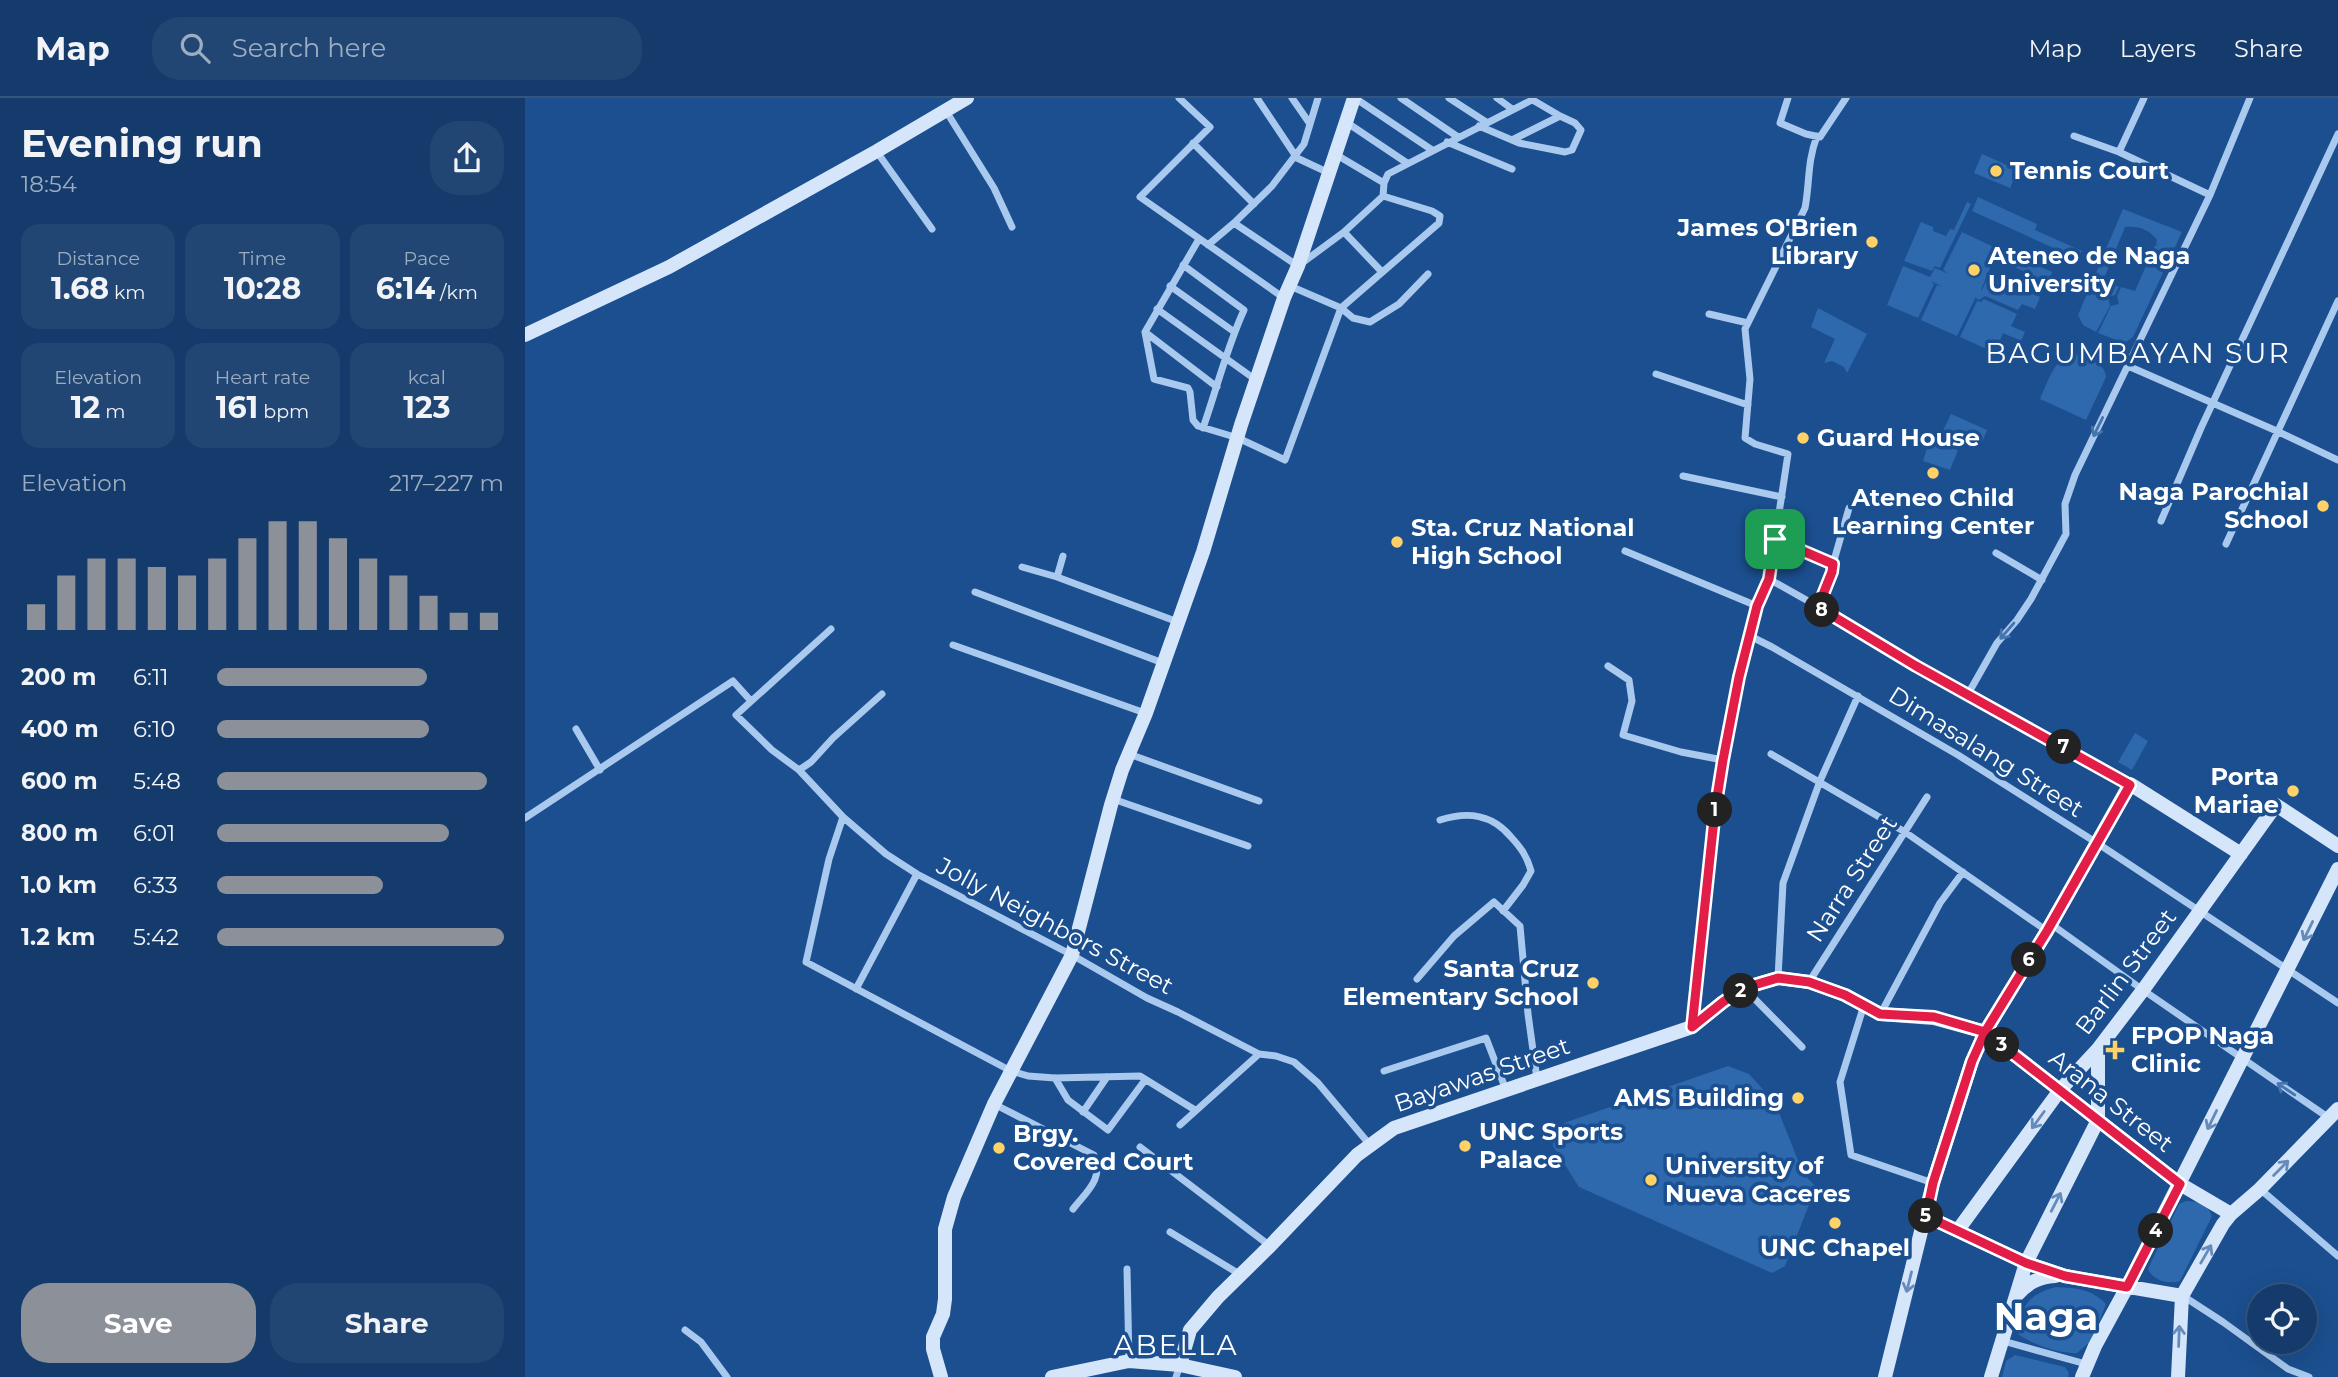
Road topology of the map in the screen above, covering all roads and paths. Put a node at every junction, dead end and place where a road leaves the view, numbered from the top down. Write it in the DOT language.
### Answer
graph roads {
  1 [pos="967,98"];
  2 [pos="1179,98"];
  3 [pos="1257,98"];
  4 [pos="1292,98"];
  5 [pos="1318,98"];
  6 [pos="1354,98"];
  7 [pos="1401,98"];
  8 [pos="1449,98"];
  9 [pos="1497,98"];
  10 [pos="1788,98"];
  11 [pos="1846,98"];
  12 [pos="2144,98"];
  13 [pos="2250,98"];
  14 [pos="1532,99"];
  15 [pos="1512,109"];
  16 [pos="946,111"];
  17 [pos="1560,116"];
  18 [pos="1346,122"];
  19 [pos="1310,124"];
  20 [pos="1483,124"];
  21 [pos="2338,134"];
  22 [pos="1458,136"];
  23 [pos="1817,136"];
  24 [pos="2074,136"];
  25 [pos="1512,140"];
  26 [pos="1447,142"];
  27 [pos="1193,144"];
  28 [pos="1432,150"];
  29 [pos="877,151"];
  30 [pos="2119,152"];
  31 [pos="1335,154"];
  32 [pos="1296,156"];
  33 [pos="1407,163"];
  34 [pos="1512,169"];
  35 [pos="1329,173"];
  36 [pos="1384,183"];
  37 [pos="2210,195"];
  38 [pos="1383,196"];
  39 [pos="1254,204"];
  40 [pos="1234,223"];
  41 [pos="1012,227"];
  42 [pos="932,229"];
  43 [pos="1344,232"];
  44 [pos="1199,239"];
  45 [pos="1208,245"];
  46 [pos="1183,265"];
  47 [pos="1298,266"];
  48 [pos="1382,272"];
  49 [pos="1428,274"];
  50 [pos="1170,286"];
  51 [pos="1287,292"];
  52 [pos="2338,301"];
  53 [pos="1341,307"];
  54 [pos="1157,309"];
  55 [pos="1709,314"];
  56 [pos="1748,323"];
  57 [pos="1233,331"];
  58 [pos="1145,332"];
  59 [pos="525,335"];
  60 [pos="1227,359"];
  61 [pos="2128,366"];
  62 [pos="1656,374"];
  63 [pos="1257,380"];
  64 [pos="1217,387"];
  65 [pos="2214,403"];
  66 [pos="1748,405"];
  67 [pos="1203,428"];
  68 [pos="2279,432"];
  69 [pos="1238,438"];
  70 [pos="2338,460"];
  71 [pos="1683,476"];
  72 [pos="1782,497"];
  73 [pos="1849,508"];
  74 [pos="2161,521"];
  75 [pos="1775,539"];
  76 [pos="2226,544"];
  77 [pos="1625,551"];
  78 [pos="1996,553"];
  79 [pos="1063,556"];
  80 [pos="1833,564"];
  81 [pos="1022,567"];
  82 [pos="1057,577"];
  83 [pos="1769,579"];
  84 [pos="2042,580"];
  85 [pos="975,593"];
  86 [pos="1757,606"];
  87 [pos="1818,607"];
  88 [pos="1178,622"];
  89 [pos="831,629"];
  90 [pos="1749,636"];
  91 [pos="953,645"];
  92 [pos="1163,663"];
  93 [pos="1608,666"];
  94 [pos="882,694"];
  95 [pos="1968,694"];
  96 [pos="1858,696"];
  97 [pos="751,701"];
  98 [pos="1146,713"];
  99 [pos="576,729"];
  100 [pos="1129,754"];
  101 [pos="1772,754"];
  102 [pos="1723,760"];
  103 [pos="600,770"];
  104 [pos="799,770"];
  105 [pos="1820,781"];
  106 [pos="2130,785"];
  107 [pos="1927,797"];
  108 [pos="1113,799"];
  109 [pos="1259,801"];
  110 [pos="843,817"];
  111 [pos="525,818"];
  112 [pos="1440,820"];
  113 [pos="1905,832"];
  114 [pos="2097,843"];
  115 [pos="1248,846"];
  116 [pos="2338,846"];
  117 [pos="2241,854"];
  118 [pos="2338,869"];
  119 [pos="1963,872"];
  120 [pos="917,874"];
  121 [pos="1503,911"];
  122 [pos="2201,911"];
  123 [pos="2049,928"];
  124 [pos="1072,956"];
  125 [pos="2289,970"];
  126 [pos="1778,978"];
  127 [pos="1417,979"];
  128 [pos="1809,982"];
  129 [pos="1744,988"];
  130 [pos="856,989"];
  131 [pos="2143,990"];
  132 [pos="2338,1003"];
  133 [pos="1864,1004"];
  134 [pos="1880,1014"];
  135 [pos="1692,1027"];
  136 [pos="1985,1032"];
  137 [pos="1802,1047"];
  138 [pos="2098,1049"];
  139 [pos="1259,1054"];
  140 [pos="2242,1059"];
  141 [pos="1011,1071"];
  142 [pos="1384,1071"];
  143 [pos="1107,1077"];
  144 [pos="1055,1078"];
  145 [pos="1537,1079"];
  146 [pos="1145,1080"];
  147 [pos="1506,1090"];
  148 [pos="2060,1090"];
  149 [pos="993,1104"];
  150 [pos="1195,1110"];
  151 [pos="1083,1112"];
  152 [pos="2334,1114"];
  153 [pos="2098,1120"];
  154 [pos="1180,1125"];
  155 [pos="1370,1145"];
  156 [pos="1140,1147"];
  157 [pos="1933,1183"];
  158 [pos="2180,1184"];
  159 [pos="2260,1189"];
  160 [pos="1073,1209"];
  161 [pos="2231,1213"];
  162 [pos="1926,1216"];
  163 [pos="1958,1230"];
  164 [pos="1170,1232"];
  165 [pos="1270,1246"];
  166 [pos="2338,1256"];
  167 [pos="2026,1263"];
  168 [pos="1127,1269"];
  169 [pos="1241,1276"];
  170 [pos="2065,1276"];
  171 [pos="2127,1287"];
  172 [pos="2182,1296"];
  173 [pos="2015,1298"];
  174 [pos="685,1330"];
  175 [pos="2002,1341"];
  176 [pos="1129,1361"];
  177 [pos="2084,1371"];
  178 [pos="1184,1372"];
  179 [pos="727,1377"];
  180 [pos="941,1377"];
  181 [pos="1052,1377"];
  182 [pos="1235,1377"];
  183 [pos="1885,1377"];
  184 [pos="1991,1377"];
  185 [pos="2178,1377"];
  186 [pos="2309,1377"];
  1 -- 16 [label="street"];
  2 -- 27 [label="street"];
  3 -- 32 [label="street"];
  4 -- 19 [label="street"];
  5 -- 19 [label="street"];
  6 -- 18 [label="street"];
  6 -- 28 [label="street"];
  7 -- 22 [label="street"];
  8 -- 20 [label="street"];
  9 -- 15 [label="street"];
  10 -- 23 [label="street"];
  11 -- 23 [label="street"];
  12 -- 30 [label="street"];
  13 -- 37 [label="street"];
  14 -- 15 [label="street"];
  14 -- 17 [label="street"];
  15 -- 20 [label="street"];
  16 -- 29 [label="street"];
  16 -- 41 [label="street"];
  17 -- 25 [label="street"];
  17 -- 25 [label="street"];
  18 -- 31 [label="street"];
  18 -- 33 [label="street"];
  19 -- 32 [label="street"];
  20 -- 22 [label="street"];
  20 -- 25 [label="street"];
  21 -- 65 [label="street"];
  22 -- 26 [label="street"];
  23 -- 56 [label="street"];
  24 -- 30 [label="street"];
  26 -- 28 [label="street"];
  26 -- 34 [label="street"];
  27 -- 39 [label="street"];
  27 -- 44 [label="street"];
  28 -- 33 [label="street"];
  29 -- 42 [label="street"];
  29 -- 59 [label="street"];
  30 -- 37 [label="street"];
  31 -- 35 [label="street"];
  31 -- 36 [label="street"];
  32 -- 35 [label="street"];
  32 -- 39 [label="street"];
  33 -- 36 [label="street"];
  35 -- 47 [label="street"];
  36 -- 38 [label="street"];
  37 -- 61 [label="street"];
  38 -- 43 [label="street"];
  38 -- 48 [label="street"];
  39 -- 40 [label="street"];
  40 -- 45 [label="street"];
  40 -- 47 [label="street"];
  43 -- 47 [label="street"];
  43 -- 48 [label="street"];
  44 -- 45 [label="street"];
  44 -- 46 [label="street"];
  45 -- 51 [label="street"];
  46 -- 50 [label="street"];
  46 -- 57 [label="street"];
  47 -- 51 [label="street"];
  48 -- 53 [label="street"];
  49 -- 53 [label="street"];
  50 -- 54 [label="street"];
  50 -- 57 [label="street"];
  51 -- 53 [label="street"];
  51 -- 63 [label="street"];
  52 -- 68 [label="street"];
  53 -- 69 [label="street"];
  54 -- 58 [label="street"];
  54 -- 60 [label="street"];
  55 -- 56 [label="street"];
  56 -- 66 [label="street"];
  57 -- 60 [label="street"];
  58 -- 64 [label="street"];
  58 -- 67 [label="street"];
  60 -- 63 [label="street"];
  60 -- 64 [label="street"];
  61 -- 65 [label="street"];
  61 -- 84 [label="street, one-way"];
  62 -- 66 [label="street"];
  63 -- 69 [label="street"];
  64 -- 67 [label="street"];
  65 -- 68 [label="street"];
  65 -- 74 [label="street"];
  66 -- 72 [label="street"];
  67 -- 69 [label="street"];
  68 -- 70 [label="street"];
  68 -- 76 [label="street"];
  69 -- 88 [label="street"];
  71 -- 72 [label="street"];
  72 -- 75 [label="street"];
  73 -- 80 [label="street"];
  75 -- 80 [label="street"];
  75 -- 83 [label="street"];
  77 -- 86 [label="street"];
  78 -- 84 [label="street"];
  79 -- 82 [label="street"];
  80 -- 87 [label="street"];
  81 -- 82 [label="street"];
  82 -- 88 [label="street"];
  83 -- 86 [label="street"];
  83 -- 87 [label="street"];
  84 -- 95 [label="street, one-way"];
  85 -- 92 [label="street"];
  86 -- 90 [label="street"];
  87 -- 95 [label="street"];
  88 -- 92 [label="street"];
  89 -- 97 [label="street"];
  90 -- 96 [label="street, Dimasalang Street"];
  90 -- 102 [label="street"];
  91 -- 98 [label="street"];
  92 -- 98 [label="street"];
  93 -- 102 [label="street"];
  94 -- 104 [label="street"];
  95 -- 106 [label="street"];
  96 -- 105 [label="street"];
  96 -- 114 [label="street, Dimasalang Street"];
  97 -- 103 [label="street"];
  97 -- 104 [label="street, Jolly Neighbors Street"];
  98 -- 100 [label="street"];
  99 -- 103 [label="street"];
  100 -- 108 [label="street"];
  100 -- 109 [label="street"];
  101 -- 105 [label="street"];
  102 -- 135 [label="street"];
  103 -- 111 [label="street"];
  104 -- 110 [label="street, Jolly Neighbors Street"];
  105 -- 113 [label="street"];
  105 -- 126 [label="street"];
  106 -- 114 [label="street"];
  106 -- 117 [label="street"];
  107 -- 113 [label="street, Narra Street"];
  108 -- 115 [label="street"];
  108 -- 124 [label="street"];
  110 -- 120 [label="street, Jolly Neighbors Street"];
  110 -- 130 [label="street"];
  112 -- 121 [label="street"];
  113 -- 119 [label="street"];
  113 -- 128 [label="street, Narra Street"];
  114 -- 122 [label="street, Dimasalang Street"];
  114 -- 123 [label="street"];
  116 -- 117 [label="street, Barlin Street"];
  117 -- 122 [label="street, Barlin Street"];
  118 -- 125 [label="street, one-way"];
  119 -- 123 [label="street"];
  119 -- 134 [label="street"];
  120 -- 124 [label="street, Jolly Neighbors Street"];
  120 -- 130 [label="street"];
  121 -- 127 [label="street"];
  121 -- 145 [label="street"];
  122 -- 125 [label="street, Dimasalang Street"];
  122 -- 131 [label="street, Barlin Street"];
  123 -- 131 [label="street"];
  123 -- 136 [label="street"];
  124 -- 139 [label="street, Jolly Neighbors Street"];
  124 -- 141 [label="street"];
  125 -- 132 [label="street, Dimasalang Street"];
  125 -- 140 [label="street"];
  126 -- 128 [label="street, Arana Street"];
  126 -- 129 [label="street, Arana Street"];
  128 -- 133 [label="street, Arana Street"];
  129 -- 135 [label="street, Arana Street"];
  129 -- 137 [label="street"];
  130 -- 141 [label="street"];
  131 -- 138 [label="street, Barlin Street"];
  131 -- 140 [label="street"];
  133 -- 134 [label="street, Arana Street"];
  133 -- 157 [label="street"];
  134 -- 136 [label="street, Arana Street"];
  135 -- 145 [label="street, Bayawas Street"];
  136 -- 148 [label="street, Arana Street"];
  136 -- 157 [label="street"];
  138 -- 148 [label="street, Barlin Street"];
  138 -- 153 [label="street"];
  139 -- 150 [label="street"];
  139 -- 155 [label="street, Jolly Neighbors Street"];
  152 -- 140 [label="street, one-way"];
  140 -- 158 [label="street, one-way"];
  141 -- 144 [label="street"];
  141 -- 149 [label="street"];
  142 -- 147 [label="street"];
  143 -- 144 [label="street"];
  143 -- 146 [label="street"];
  143 -- 151 [label="street"];
  144 -- 151 [label="street"];
  145 -- 147 [label="street, Bayawas Street"];
  146 -- 150 [label="street"];
  146 -- 151 [label="street"];
  147 -- 155 [label="street, Bayawas Street"];
  148 -- 153 [label="street, Arana Street"];
  148 -- 163 [label="street, Barlin Street, one-way"];
  149 -- 160 [label="street"];
  149 -- 180 [label="street"];
  150 -- 154 [label="street"];
  159 -- 152 [label="street, one-way"];
  153 -- 158 [label="street, Arana Street"];
  167 -- 153 [label="street, one-way"];
  155 -- 165 [label="street, Bayawas Street"];
  156 -- 165 [label="street"];
  157 -- 162 [label="street"];
  158 -- 161 [label="street, Arana Street"];
  158 -- 171 [label="street"];
  159 -- 161 [label="street"];
  159 -- 166 [label="street"];
  172 -- 161 [label="street, one-way"];
  162 -- 163 [label="street"];
  162 -- 183 [label="street, one-way"];
  163 -- 167 [label="street"];
  164 -- 169 [label="street"];
  165 -- 169 [label="street, Bayawas Street"];
  167 -- 170 [label="street"];
  167 -- 173 [label="street"];
  168 -- 176 [label="street"];
  169 -- 178 [label="street, Bayawas Street"];
  170 -- 171 [label="street"];
  170 -- 173 [label="street"];
  171 -- 172 [label="street"];
  171 -- 177 [label="street"];
  185 -- 172 [label="street, one-way"];
  172 -- 186 [label="street"];
  173 -- 175 [label="street"];
  174 -- 179 [label="street"];
  175 -- 177 [label="street"];
  175 -- 184 [label="street"];
  176 -- 178 [label="street"];
  176 -- 181 [label="street"];
  178 -- 182 [label="street"];
}
